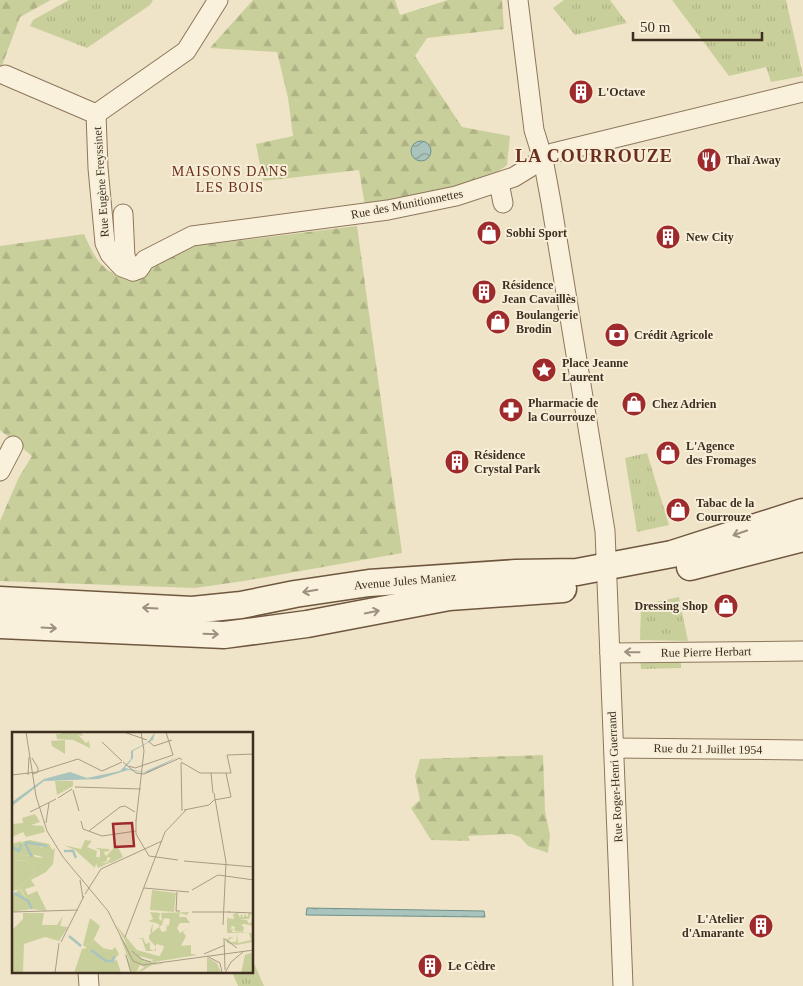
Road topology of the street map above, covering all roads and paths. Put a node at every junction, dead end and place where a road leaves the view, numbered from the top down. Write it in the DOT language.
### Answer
graph roads {
  1 [pos="218,0"];
  2 [pos="518,0"];
  3 [pos="5,75"];
  4 [pos="803,92"];
  5 [pos="96,114"];
  6 [pos="544,159"];
  7 [pos="499,183"];
  8 [pos="503,203"];
  9 [pos="123,214"];
  10 [pos="130,271"];
  11 [pos="13,446"];
  12 [pos="0,471"];
  13 [pos="803,512"];
  14 [pos="803,538"];
  15 [pos="607,577"];
  16 [pos="0,600"];
  17 [pos="0,625"];
  18 [pos="803,651"];
  19 [pos="610,653"];
  20 [pos="614,748"];
  21 [pos="803,750"];
  22 [pos="623,986"];
  1 -- 5 [label="street, Rue Eugène Freyssinet"];
  2 -- 6 [label="street"];
  3 -- 5 [label="street, Rue Eugène Freyssinet"];
  4 -- 6 [label="street, Rue des Munitionnettes"];
  5 -- 10 [label="street, Rue Eugène Freyssinet"];
  6 -- 7 [label="street, Rue des Munitionnettes"];
  6 -- 15 [label="street"];
  7 -- 8 [label="street"];
  7 -- 10 [label="street, Rue des Munitionnettes"];
  9 -- 10 [label="street"];
  11 -- 12 [label="street"];
  13 -- 15 [label="main road, Avenue Jules Maniez, one-way"];
  14 -- 15 [label="main road, Avenue Jules Maniez"];
  15 -- 16 [label="main road, Avenue Jules Maniez, one-way"];
  17 -- 15 [label="main road, Avenue Jules Maniez, one-way"];
  15 -- 19 [label="street, Rue Roger-Henri Guerrand"];
  18 -- 19 [label="street, Rue Pierre Herbart, one-way"];
  19 -- 20 [label="street, Rue Roger-Henri Guerrand"];
  20 -- 21 [label="street, Rue du 21 Juillet 1954"];
  20 -- 22 [label="street, Rue Roger-Henri Guerrand"];
}
